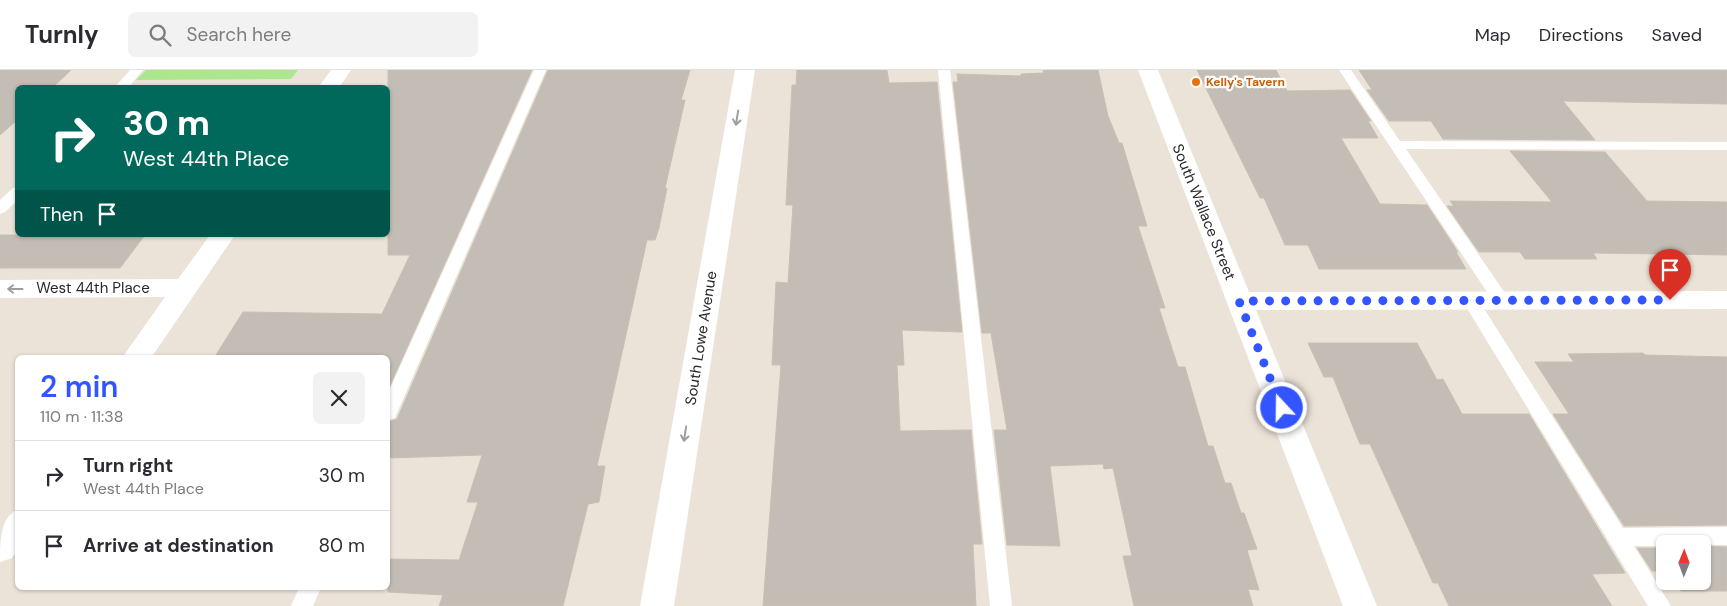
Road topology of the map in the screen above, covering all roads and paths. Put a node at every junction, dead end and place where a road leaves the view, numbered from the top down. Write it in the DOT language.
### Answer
graph roads {
  1 [pos="137,70"];
  2 [pos="341,70"];
  3 [pos="540,70"];
  4 [pos="745,70"];
  5 [pos="944,70"];
  6 [pos="1148,70"];
  7 [pos="1345,70"];
  8 [pos="123,85"];
  9 [pos="330,85"];
  10 [pos="1396,146"];
  11 [pos="1727,146"];
  12 [pos="15,194"];
  13 [pos="0,209"];
  14 [pos="222,237"];
  15 [pos="186,288"];
  16 [pos="0,289"];
  17 [pos="1470,300"];
  18 [pos="1501,300"];
  19 [pos="1727,300"];
  20 [pos="1239,301"];
  21 [pos="138,355"];
  22 [pos="390,408"];
  23 [pos="15,527"];
  24 [pos="1617,536"];
  25 [pos="1727,536"];
  26 [pos="0,548"];
  27 [pos="309,590"];
  28 [pos="302,606"];
  29 [pos="657,606"];
  30 [pos="1001,606"];
  31 [pos="1360,606"];
  32 [pos="1660,606"];
  1 -- 8 [label="lane"];
  2 -- 9 [label="street"];
  3 -- 22 [label="lane"];
  4 -- 29 [label="street, South Lowe Avenue, one-way"];
  5 -- 30 [label="lane"];
  6 -- 20 [label="street, South Wallace Street"];
  7 -- 10 [label="lane"];
  10 -- 11 [label="lane"];
  10 -- 18 [label="lane"];
  12 -- 13 [label="lane"];
  14 -- 15 [label="street"];
  15 -- 16 [label="street, West 44th Place, one-way"];
  15 -- 21 [label="street"];
  17 -- 18 [label="street"];
  17 -- 20 [label="street"];
  17 -- 24 [label="lane"];
  18 -- 19 [label="street"];
  20 -- 31 [label="street, South Wallace Street"];
  23 -- 26 [label="street"];
  24 -- 25 [label="lane"];
  24 -- 32 [label="lane"];
  27 -- 28 [label="lane"];
}
